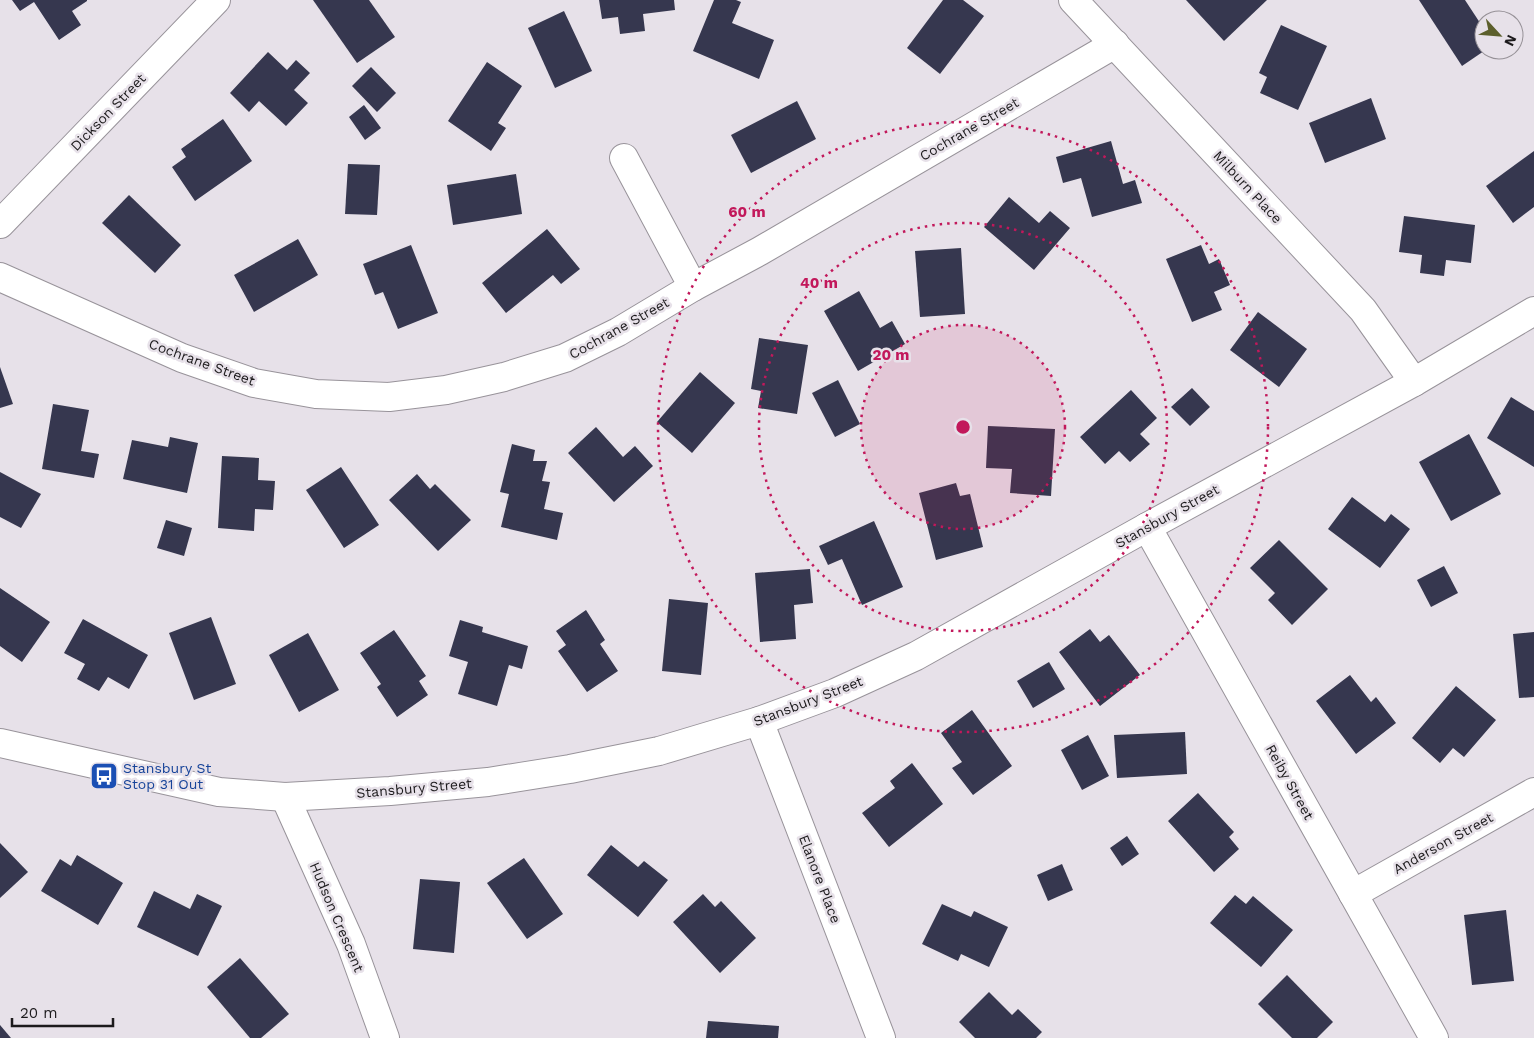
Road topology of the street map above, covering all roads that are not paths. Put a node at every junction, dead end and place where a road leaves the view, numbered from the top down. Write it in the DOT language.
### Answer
graph roads {
  1 [pos="216,0"];
  2 [pos="1073,0"];
  3 [pos="1115,44"];
  4 [pos="624,158"];
  5 [pos="0,224"];
  6 [pos="0,277"];
  7 [pos="693,286"];
  8 [pos="1534,311"];
  9 [pos="1414,382"];
  10 [pos="1147,527"];
  11 [pos="759,721"];
  12 [pos="0,743"];
  13 [pos="1534,792"];
  14 [pos="285,797"];
  15 [pos="1353,894"];
  16 [pos="385,1038"];
  17 [pos="880,1038"];
  18 [pos="1434,1038"];
  1 -- 5 [label="street, Dickson Street"];
  2 -- 3 [label="street, Milburn Place"];
  3 -- 7 [label="street, Cochrane Street"];
  3 -- 9 [label="street, Milburn Place"];
  4 -- 7 [label="street"];
  6 -- 7 [label="street, Cochrane Street"];
  8 -- 9 [label="street, Stansbury Street"];
  9 -- 10 [label="street, Stansbury Street"];
  10 -- 11 [label="street, Stansbury Street"];
  10 -- 15 [label="street, Reiby Street"];
  11 -- 14 [label="street, Stansbury Street"];
  11 -- 17 [label="street, Elanore Place"];
  12 -- 14 [label="street, Stansbury Street"];
  13 -- 15 [label="street, Anderson Street"];
  14 -- 16 [label="street, Hudson Crescent"];
  15 -- 18 [label="street, Reiby Street"];
}
